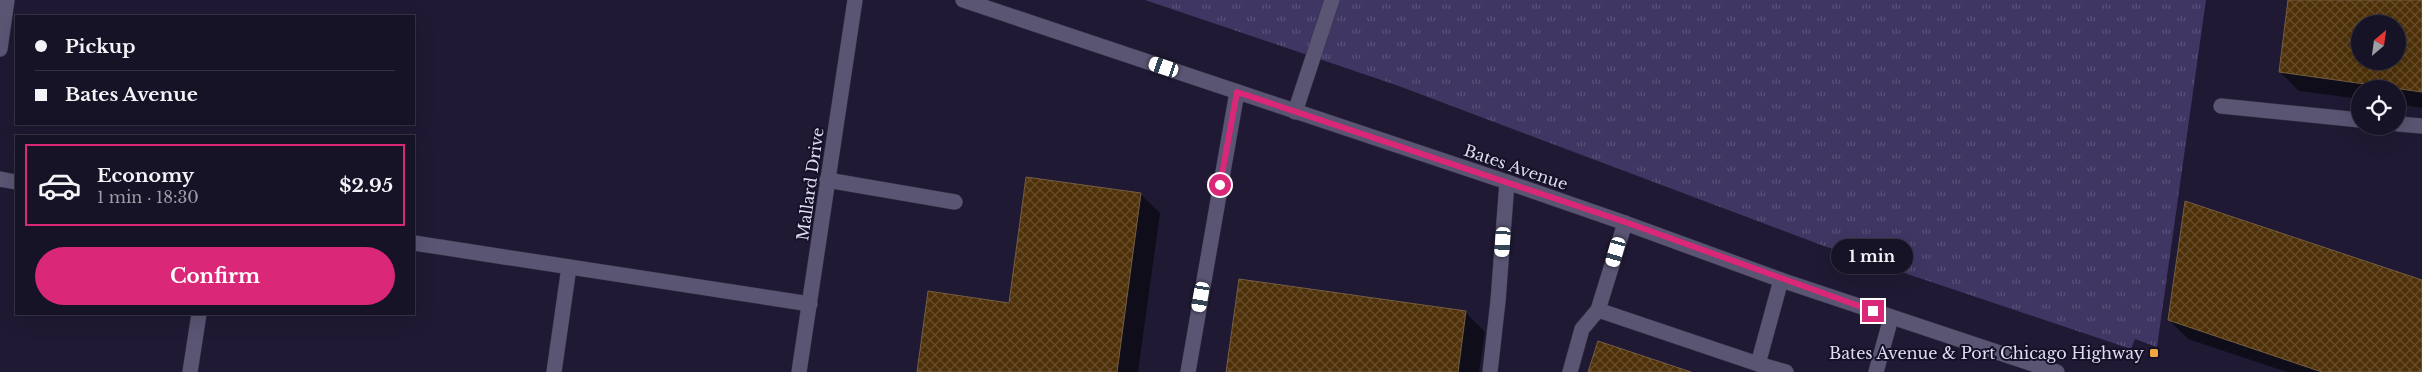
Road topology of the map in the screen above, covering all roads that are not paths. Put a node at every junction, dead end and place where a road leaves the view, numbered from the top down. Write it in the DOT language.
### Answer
graph roads {
  1 [pos="7,0"];
  2 [pos="855,0"];
  3 [pos="963,0"];
  4 [pos="1332,0"];
  5 [pos="0,49"];
  6 [pos="1237,92"];
  7 [pos="2221,106"];
  8 [pos="1295,112"];
  9 [pos="2351,119"];
  10 [pos="2406,125"];
  11 [pos="2422,126"];
  12 [pos="0,179"];
  13 [pos="827,180"];
  14 [pos="15,182"];
  15 [pos="1507,182"];
  16 [pos="955,202"];
  17 [pos="1625,222"];
  18 [pos="415,243"];
  19 [pos="569,267"];
  20 [pos="1781,280"];
  21 [pos="810,304"];
  22 [pos="1598,310"];
  23 [pos="199,315"];
  24 [pos="1891,318"];
  25 [pos="1758,364"];
  26 [pos="2032,369"];
  27 [pos="190,372"];
  28 [pos="554,372"];
  29 [pos="799,372"];
  30 [pos="1188,372"];
  31 [pos="1490,372"];
  32 [pos="1570,372"];
  33 [pos="1786,372"];
  34 [pos="1876,372"];
  35 [pos="2057,372"];
  1 -- 5 [label="street"];
  2 -- 13 [label="street, Mallard Drive"];
  3 -- 6 [label="street, Bates Avenue"];
  4 -- 8 [label="street"];
  6 -- 8 [label="street, Bates Avenue"];
  6 -- 30 [label="street"];
  7 -- 9 [label="street"];
  8 -- 15 [label="street, Bates Avenue"];
  10 -- 11 [label="street"];
  12 -- 14 [label="street"];
  13 -- 16 [label="street"];
  13 -- 21 [label="street, Mallard Drive"];
  15 -- 17 [label="street, Bates Avenue"];
  15 -- 31 [label="street"];
  17 -- 20 [label="street, Bates Avenue"];
  17 -- 22 [label="street"];
  18 -- 19 [label="street"];
  19 -- 21 [label="street"];
  19 -- 28 [label="street"];
  20 -- 24 [label="street, Bates Avenue"];
  20 -- 25 [label="street"];
  21 -- 29 [label="street, Mallard Drive"];
  22 -- 25 [label="street"];
  22 -- 32 [label="street"];
  23 -- 27 [label="street"];
  24 -- 26 [label="street, Bates Avenue"];
  24 -- 34 [label="street"];
  25 -- 33 [label="street"];
  26 -- 35 [label="street, Bates Avenue"];
}
